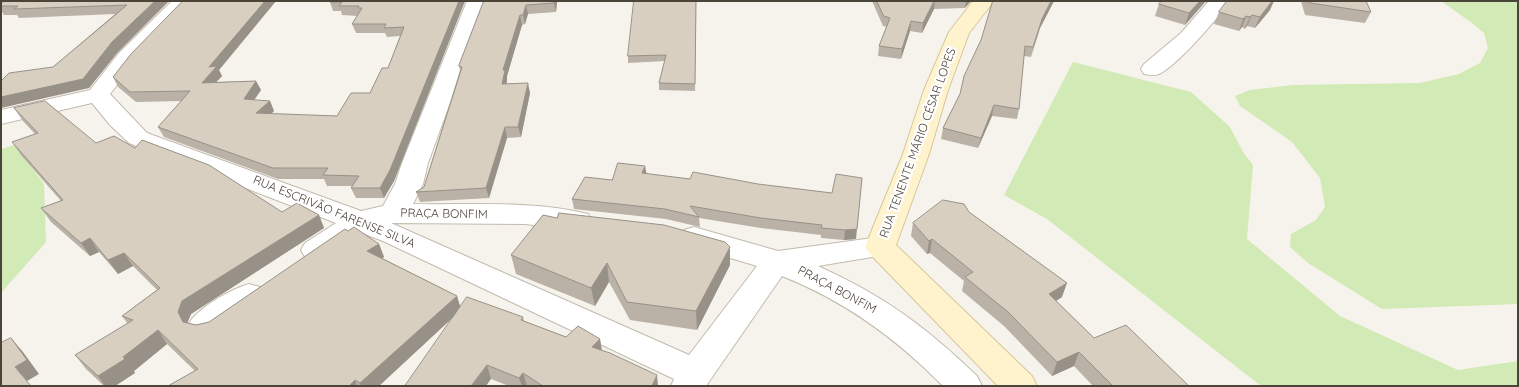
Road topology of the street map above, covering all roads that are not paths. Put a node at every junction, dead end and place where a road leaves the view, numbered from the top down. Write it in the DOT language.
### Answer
graph roads {
  1 [pos="184,1"];
  2 [pos="477,1"];
  3 [pos="984,1"];
  4 [pos="1220,1"];
  5 [pos="1152,69"];
  6 [pos="98,95"];
  7 [pos="1,117"];
  8 [pos="394,213"];
  9 [pos="360,221"];
  10 [pos="603,224"];
  11 [pos="666,231"];
  12 [pos="880,247"];
  13 [pos="776,262"];
  14 [pos="204,324"];
  15 [pos="692,379"];
  16 [pos="965,386"];
  17 [pos="1020,386"];
  1 -- 6 [label="street"];
  2 -- 8 [label="street"];
  3 -- 12 [label="main road, RUA TENENTE MÁRIO CÉSAR LOPES"];
  4 -- 5 [label="street"];
  6 -- 7 [label="street"];
  6 -- 9 [label="street, RUA ESCRIVÃO FARENSE SILVA"];
  8 -- 9 [label="street, PRAÇA BONFIM"];
  8 -- 10 [label="street, PRAÇA BONFIM"];
  9 -- 14 [label="street"];
  9 -- 15 [label="street, RUA ESCRIVÃO FARENSE SILVA"];
  11 -- 13 [label="street, PRAÇA BONFIM"];
  12 -- 13 [label="street"];
  12 -- 17 [label="main road, RUA TENENTE MÁRIO CÉSAR LOPES"];
  13 -- 15 [label="street"];
  13 -- 16 [label="street, PRAÇA BONFIM"];
}
